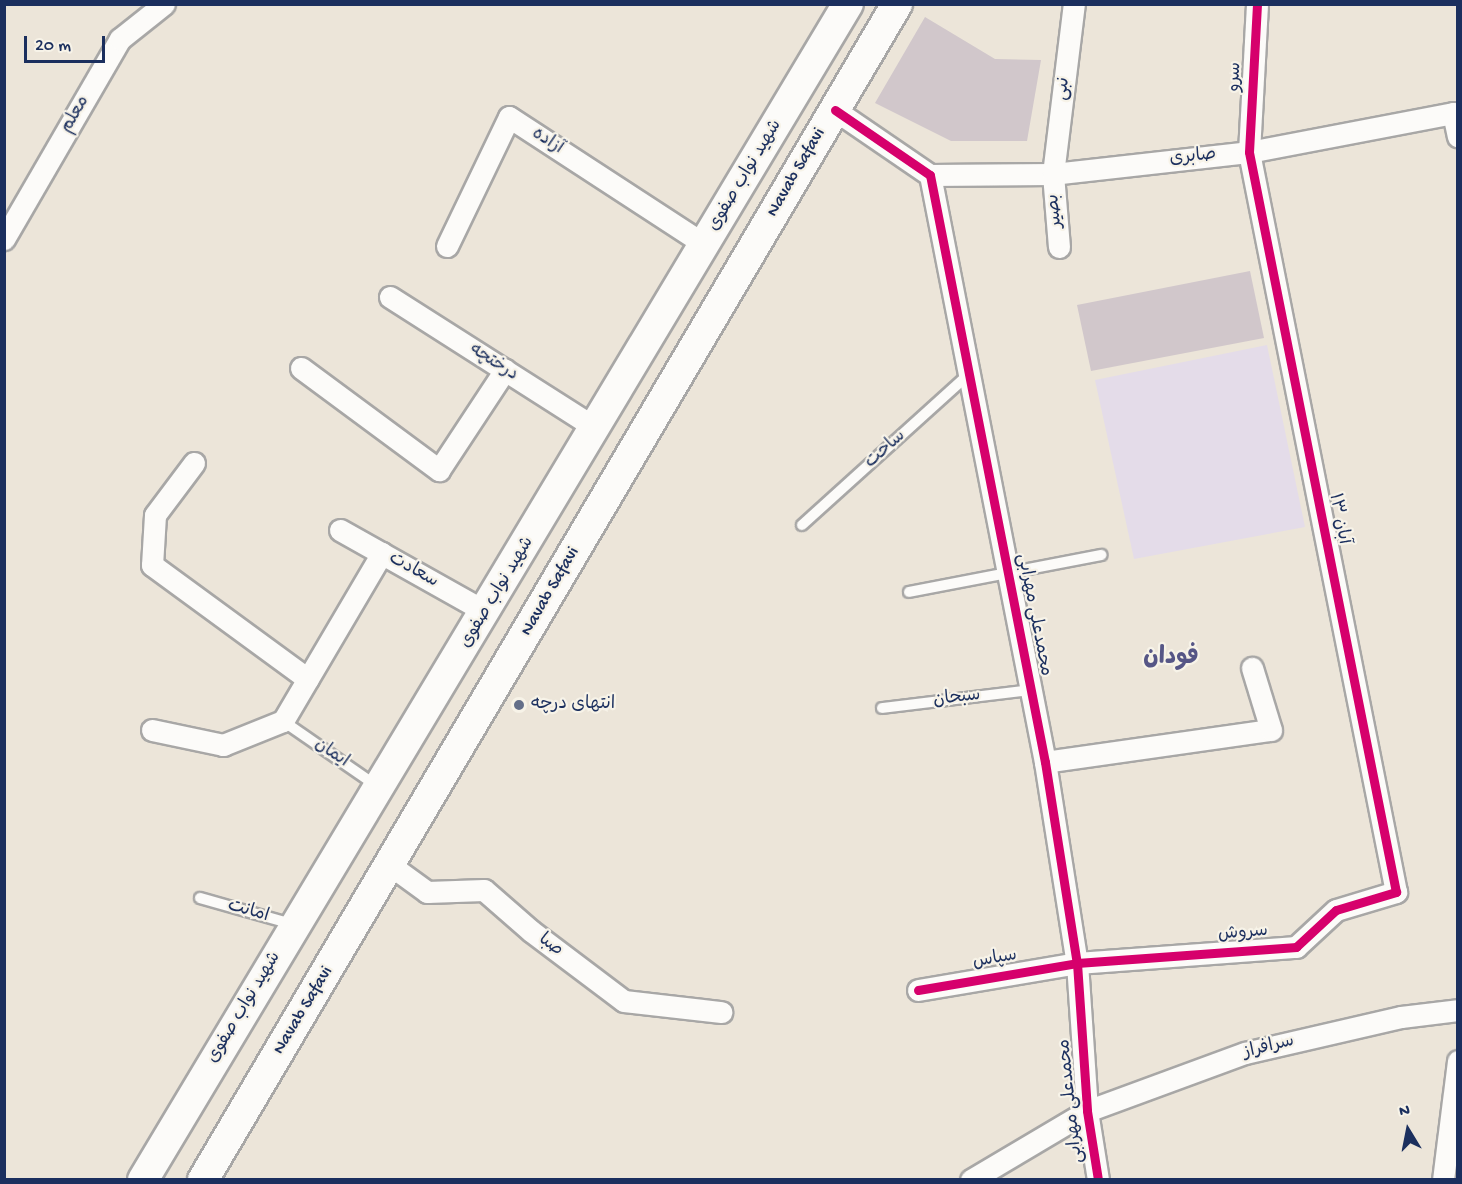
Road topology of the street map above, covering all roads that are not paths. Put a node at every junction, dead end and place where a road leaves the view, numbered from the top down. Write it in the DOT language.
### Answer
graph roads {
  1 [pos="164,4"];
  2 [pos="848,4"];
  3 [pos="897,4"];
  4 [pos="1074,4"];
  5 [pos="1257,4"];
  6 [pos="835,110"];
  7 [pos="1458,136"];
  8 [pos="1249,152"];
  9 [pos="1053,174"];
  10 [pos="930,175"];
  11 [pos="4,239"];
  12 [pos="447,246"];
  13 [pos="705,246"];
  14 [pos="1059,247"];
  15 [pos="390,297"];
  16 [pos="301,368"];
  17 [pos="505,370"];
  18 [pos="969,374"];
  19 [pos="596,428"];
  20 [pos="194,463"];
  21 [pos="802,525"];
  22 [pos="340,530"];
  23 [pos="382,554"];
  24 [pos="1101,555"];
  25 [pos="1008,575"];
  26 [pos="909,592"];
  27 [pos="486,612"];
  28 [pos="1252,668"];
  29 [pos="308,679"];
  30 [pos="1031,690"];
  31 [pos="882,708"];
  32 [pos="283,721"];
  33 [pos="418,725"];
  34 [pos="152,730"];
  35 [pos="459,749"];
  36 [pos="1045,762"];
  37 [pos="380,788"];
  38 [pos="390,865"];
  39 [pos="1396,892"];
  40 [pos="200,898"];
  41 [pos="295,925"];
  42 [pos="1077,963"];
  43 [pos="918,990"];
  44 [pos="1458,1010"];
  45 [pos="721,1012"];
  46 [pos="1458,1061"];
  47 [pos="1087,1112"];
  48 [pos="1454,1112"];
  49 [pos="143,1179"];
  50 [pos="203,1179"];
  51 [pos="971,1179"];
  52 [pos="1098,1179"];
  53 [pos="1443,1179"];
  1 -- 11 [label="street, معلم"];
  2 -- 13 [label="main road, شهید نواب صفوی"];
  3 -- 6 [label="main road, Navab Safavi"];
  4 -- 9 [label="street, نبی"];
  5 -- 8 [label="street, سرو"];
  6 -- 10 [label="street"];
  6 -- 35 [label="main road, Navab Safavi"];
  7 -- 8 [label="street, صابری"];
  8 -- 9 [label="street, صابری"];
  8 -- 39 [label="street, ۱۳ آبان"];
  9 -- 10 [label="street, صابری"];
  9 -- 14 [label="street, بصیر"];
  10 -- 18 [label="street, محمدعلی مهرابی"];
  12 -- 13 [label="street, آزاده"];
  13 -- 19 [label="main road, شهید نواب صفوی"];
  15 -- 17 [label="street, درختچه"];
  16 -- 17 [label="street"];
  17 -- 19 [label="street, درختچه"];
  18 -- 21 [label="lane, ساحت"];
  18 -- 25 [label="street, محمدعلی مهرابی"];
  19 -- 27 [label="main road, شهید نواب صفوی"];
  20 -- 29 [label="street"];
  22 -- 23 [label="street, سعادت"];
  23 -- 27 [label="street, سعادت"];
  23 -- 29 [label="street"];
  24 -- 25 [label="lane"];
  25 -- 26 [label="lane"];
  25 -- 30 [label="street, محمدعلی مهرابی"];
  27 -- 33 [label="main road, شهید نواب صفوی"];
  28 -- 36 [label="street"];
  29 -- 32 [label="street"];
  30 -- 31 [label="lane, سبحان"];
  30 -- 36 [label="street, محمدعلی مهرابی"];
  32 -- 34 [label="street"];
  32 -- 37 [label="lane, ایمان"];
  33 -- 35 [label="main road"];
  33 -- 37 [label="main road, شهید نواب صفوی"];
  35 -- 38 [label="main road, Navab Safavi"];
  36 -- 42 [label="street, محمدعلی مهرابی"];
  37 -- 41 [label="main road, شهید نواب صفوی"];
  38 -- 45 [label="street, صبا"];
  38 -- 50 [label="main road, Navab Safavi"];
  39 -- 42 [label="street, سروش"];
  40 -- 41 [label="lane, امانت"];
  41 -- 49 [label="main road, شهید نواب صفوی"];
  42 -- 43 [label="street, سپاس"];
  42 -- 47 [label="street, محمدعلی مهرابی"];
  44 -- 47 [label="street, سرافراز"];
  46 -- 48 [label="street"];
  47 -- 51 [label="street, سرافراز"];
  47 -- 52 [label="street, محمدعلی مهرابی"];
  48 -- 53 [label="street"];
}
